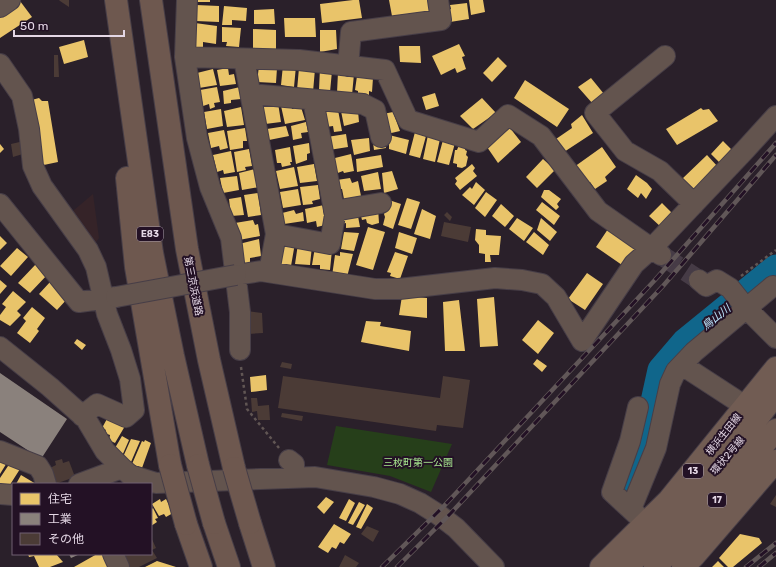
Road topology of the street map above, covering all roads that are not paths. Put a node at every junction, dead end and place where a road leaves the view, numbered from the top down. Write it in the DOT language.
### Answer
graph roads {
  1 [pos="10,0"];
  2 [pos="151,0"];
  3 [pos="187,0"];
  4 [pos="438,0"];
  5 [pos="117,6"];
  6 [pos="0,7"];
  7 [pos="665,56"];
  8 [pos="186,57"];
  9 [pos="244,59"];
  10 [pos="0,64"];
  11 [pos="348,66"];
  12 [pos="251,94"];
  13 [pos="313,100"];
  14 [pos="776,116"];
  15 [pos="381,137"];
  16 [pos="381,203"];
  17 [pos="0,204"];
  18 [pos="694,204"];
  19 [pos="334,211"];
  20 [pos="276,234"];
  21 [pos="656,251"];
  22 [pos="269,272"];
  23 [pos="236,275"];
  24 [pos="699,280"];
  25 [pos="773,286"];
  26 [pos="110,298"];
  27 [pos="746,308"];
  28 [pos="776,338"];
  29 [pos="0,347"];
  30 [pos="240,350"];
  31 [pos="682,365"];
  32 [pos="776,368"];
  33 [pos="776,394"];
  34 [pos="745,406"];
  35 [pos="638,407"];
  36 [pos="82,416"];
  37 [pos="776,430"];
  38 [pos="0,451"];
  39 [pos="776,461"];
  40 [pos="122,468"];
  41 [pos="46,483"];
  42 [pos="84,483"];
  43 [pos="0,494"];
  44 [pos="12,495"];
  45 [pos="638,516"];
  46 [pos="113,555"];
  47 [pos="119,567"];
  48 [pos="201,567"];
  49 [pos="229,567"];
  50 [pos="264,567"];
  51 [pos="494,567"];
  52 [pos="601,567"];
  53 [pos="627,567"];
  54 [pos="655,567"];
  55 [pos="683,567"];
  1 -- 6 [label="street"];
  2 -- 50 [label="highway, 第三京浜道路, bridge"];
  3 -- 8 [label="street"];
  4 -- 11 [label="street"];
  5 -- 48 [label="highway, bridge"];
  5 -- 49 [label="highway, E83, bridge"];
  7 -- 18 [label="street"];
  8 -- 9 [label="street"];
  8 -- 23 [label="street"];
  9 -- 11 [label="street"];
  9 -- 12 [label="street"];
  10 -- 26 [label="street"];
  11 -- 21 [label="street"];
  12 -- 13 [label="street"];
  12 -- 20 [label="street"];
  13 -- 15 [label="street"];
  13 -- 19 [label="street"];
  14 -- 18 [label="street"];
  16 -- 19 [label="street"];
  17 -- 26 [label="street"];
  18 -- 21 [label="street"];
  19 -- 20 [label="street"];
  20 -- 22 [label="street"];
  21 -- 22 [label="street"];
  22 -- 23 [label="street"];
  23 -- 26 [label="street, bridge"];
  23 -- 30 [label="street"];
  24 -- 27 [label="street"];
  25 -- 27 [label="street"];
  26 -- 36 [label="street"];
  27 -- 28 [label="street"];
  27 -- 31 [label="street"];
  29 -- 36 [label="street"];
  31 -- 34 [label="street"];
  31 -- 45 [label="street"];
  32 -- 34 [label="main road, 横浜生田線 / 13"];
  33 -- 53 [label="main road, 環状2号線 / 17"];
  34 -- 45 [label="main road, 横浜生田線 / 13"];
  35 -- 45 [label="street"];
  36 -- 40 [label="street"];
  37 -- 54 [label="main road, 17"];
  38 -- 41 [label="street"];
  39 -- 55 [label="main road"];
  40 -- 42 [label="street"];
  40 -- 51 [label="street"];
  43 -- 44 [label="street"];
  45 -- 52 [label="main road, 横浜生田線 / 13"];
  46 -- 47 [label="street"];
}
